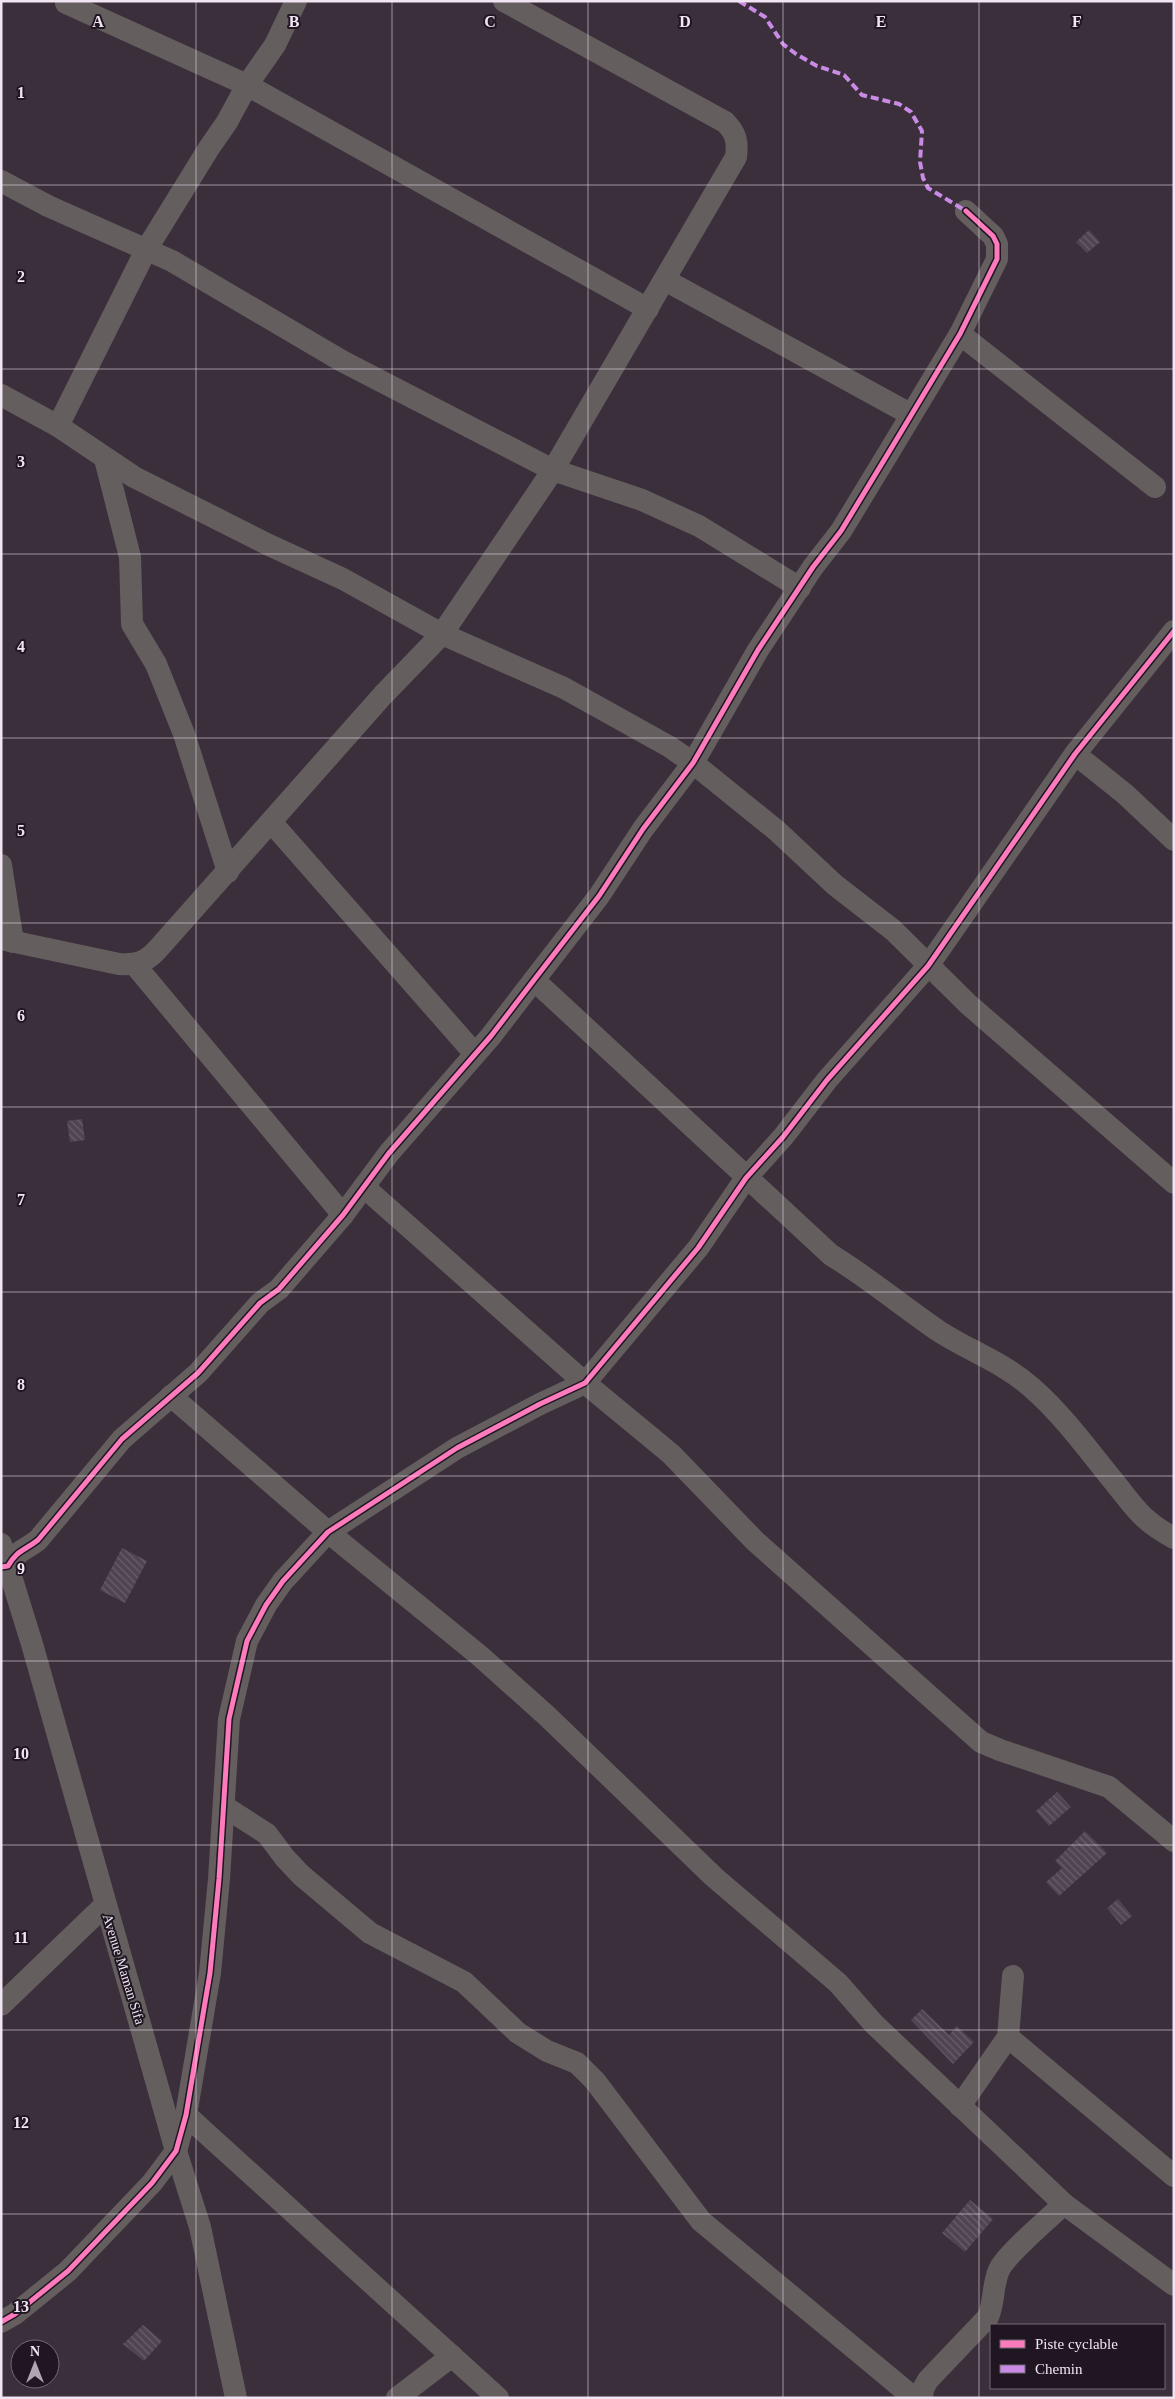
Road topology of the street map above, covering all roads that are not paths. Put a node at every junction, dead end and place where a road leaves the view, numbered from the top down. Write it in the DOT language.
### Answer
graph roads {
  1 [pos="296,1"];
  2 [pos="504,1"];
  3 [pos="66,3"];
  4 [pos="247,85"];
  5 [pos="1,181"];
  6 [pos="966,210"];
  7 [pos="146,250"];
  8 [pos="665,280"];
  9 [pos="648,310"];
  10 [pos="960,334"];
  11 [pos="1,395"];
  12 [pos="910,414"];
  13 [pos="58,426"];
  14 [pos="105,459"];
  15 [pos="553,470"];
  16 [pos="1155,487"];
  17 [pos="800,588"];
  18 [pos="1174,632"];
  19 [pos="442,634"];
  20 [pos="1075,754"];
  21 [pos="694,763"];
  22 [pos="272,823"];
  23 [pos="1174,840"];
  24 [pos="1,865"];
  25 [pos="228,872"];
  26 [pos="7,941"];
  27 [pos="135,965"];
  28 [pos="928,966"];
  29 [pos="534,980"];
  30 [pos="475,1054"];
  31 [pos="746,1178"];
  32 [pos="1174,1183"];
  33 [pos="364,1187"];
  34 [pos="343,1215"];
  35 [pos="585,1383"];
  36 [pos="171,1396"];
  37 [pos="328,1532"];
  38 [pos="1174,1538"];
  39 [pos="1,1544"];
  40 [pos="5,1567"];
  41 [pos="225,1807"];
  42 [pos="1174,1841"];
  43 [pos="105,1905"];
  44 [pos="1013,1976"];
  45 [pos="1,2005"];
  46 [pos="1008,2037"];
  47 [pos="960,2106"];
  48 [pos="186,2115"];
  49 [pos="176,2151"];
  50 [pos="1174,2176"];
  51 [pos="1064,2204"];
  52 [pos="1174,2285"];
  53 [pos="1,2322"];
  54 [pos="452,2356"];
  55 [pos="236,2398"];
  56 [pos="397,2398"];
  57 [pos="498,2398"];
  58 [pos="914,2398"];
  59 [pos="922,2398"];
  1 -- 4 [label="street"];
  2 -- 8 [label="street"];
  3 -- 4 [label="street"];
  4 -- 7 [label="street"];
  4 -- 9 [label="street"];
  5 -- 7 [label="street"];
  6 -- 10 [label="street"];
  7 -- 13 [label="street"];
  7 -- 15 [label="street"];
  8 -- 9 [label="street"];
  8 -- 12 [label="street"];
  9 -- 15 [label="street"];
  10 -- 12 [label="street"];
  10 -- 16 [label="street"];
  11 -- 13 [label="street"];
  12 -- 17 [label="street"];
  13 -- 14 [label="street"];
  14 -- 19 [label="street"];
  14 -- 25 [label="street"];
  15 -- 17 [label="street"];
  15 -- 19 [label="street"];
  17 -- 21 [label="street"];
  18 -- 20 [label="street"];
  19 -- 21 [label="street"];
  19 -- 22 [label="street"];
  20 -- 23 [label="street"];
  20 -- 28 [label="street"];
  21 -- 28 [label="street"];
  21 -- 29 [label="street"];
  22 -- 25 [label="street"];
  22 -- 30 [label="street"];
  24 -- 26 [label="street"];
  25 -- 27 [label="street"];
  26 -- 27 [label="street"];
  27 -- 34 [label="street"];
  28 -- 31 [label="street"];
  28 -- 32 [label="street"];
  29 -- 30 [label="street"];
  29 -- 31 [label="street"];
  30 -- 33 [label="street"];
  31 -- 35 [label="street"];
  31 -- 38 [label="street"];
  33 -- 34 [label="street"];
  33 -- 35 [label="street"];
  34 -- 36 [label="street"];
  35 -- 37 [label="street"];
  35 -- 42 [label="street"];
  36 -- 37 [label="street"];
  36 -- 40 [label="street"];
  37 -- 41 [label="street"];
  37 -- 47 [label="street"];
  39 -- 40 [label="street, Avenue Maman Sifa"];
  40 -- 43 [label="street, Avenue Maman Sifa"];
  41 -- 48 [label="street"];
  41 -- 58 [label="street"];
  43 -- 45 [label="street"];
  43 -- 49 [label="street, Avenue Maman Sifa"];
  44 -- 46 [label="street"];
  46 -- 47 [label="street"];
  46 -- 50 [label="street"];
  47 -- 51 [label="street"];
  48 -- 49 [label="street"];
  48 -- 54 [label="street"];
  49 -- 53 [label="street"];
  49 -- 55 [label="street, Avenue Maman Sifa"];
  51 -- 52 [label="street"];
  51 -- 59 [label="street"];
  54 -- 56 [label="street"];
  54 -- 57 [label="street"];
}
